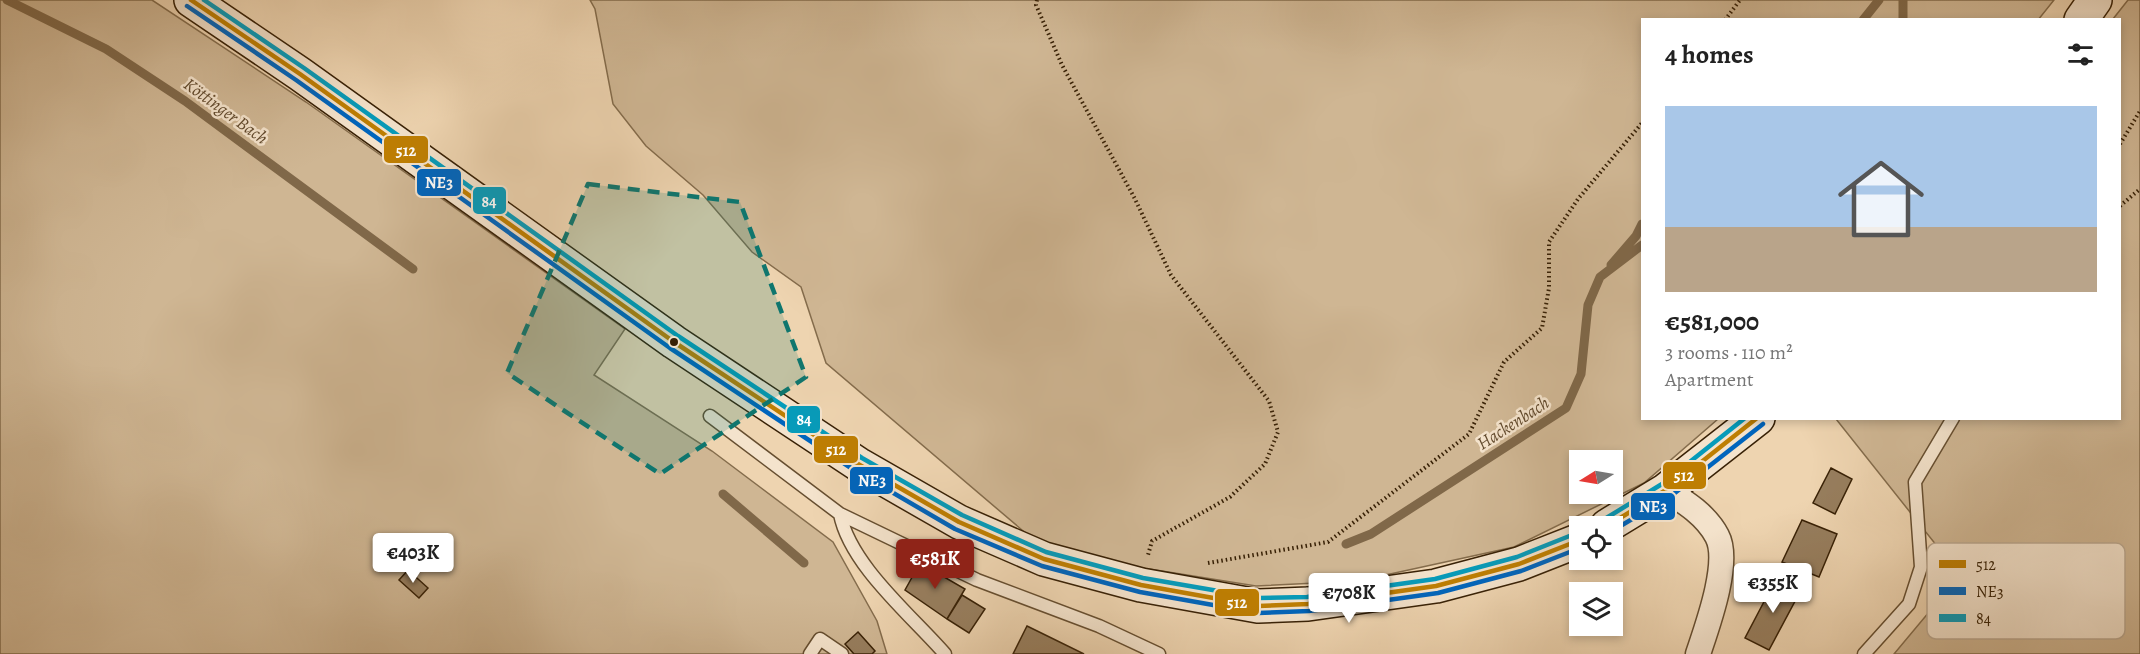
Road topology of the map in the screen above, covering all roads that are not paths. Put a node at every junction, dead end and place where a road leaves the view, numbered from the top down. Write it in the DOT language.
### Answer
graph roads {
  1 [pos="191,0"];
  2 [pos="2095,0"];
  3 [pos="2082,18"];
  4 [pos="710,416"];
  5 [pos="1755,420"];
  6 [pos="1952,420"];
  7 [pos="1666,490"];
  8 [pos="840,514"];
  9 [pos="1623,516"];
  10 [pos="1569,544"];
  11 [pos="810,654"];
  12 [pos="842,654"];
  13 [pos="945,654"];
  14 [pos="1159,654"];
  15 [pos="1698,654"];
  16 [pos="1864,654"];
  1 -- 10 [label="main road"];
  2 -- 3 [label="main road"];
  4 -- 8 [label="lane"];
  5 -- 7 [label="main road"];
  6 -- 16 [label="lane"];
  7 -- 9 [label="main road"];
  7 -- 15 [label="street"];
  8 -- 13 [label="lane"];
  8 -- 14 [label="lane"];
  11 -- 12 [label="lane"];
}
